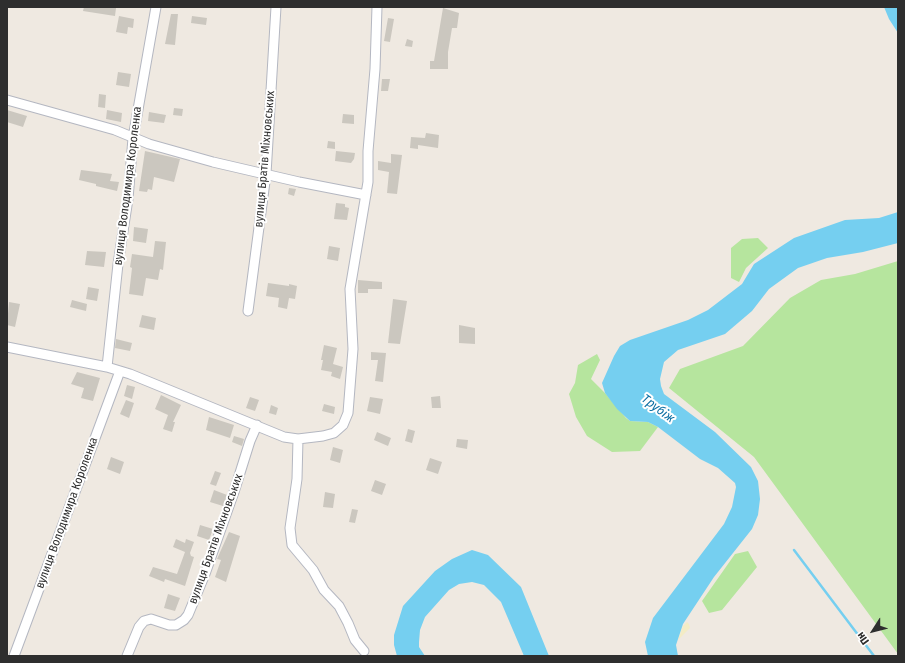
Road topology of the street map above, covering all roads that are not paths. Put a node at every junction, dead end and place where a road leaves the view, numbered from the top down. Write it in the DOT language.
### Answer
graph roads {
  1 [pos="156,7"];
  2 [pos="276,7"];
  3 [pos="377,7"];
  4 [pos="7,100"];
  5 [pos="133,138"];
  6 [pos="266,174"];
  7 [pos="366,195"];
  8 [pos="248,311"];
  9 [pos="7,347"];
  10 [pos="107,367"];
  11 [pos="120,370"];
  12 [pos="257,425"];
  13 [pos="298,438"];
  14 [pos="364,651"];
  15 [pos="14,656"];
  16 [pos="127,656"];
  1 -- 5 [label="street, вулиця Володимира Короленка"];
  2 -- 6 [label="street, вулиця Братів Міхновських"];
  3 -- 7 [label="street"];
  4 -- 5 [label="street"];
  5 -- 6 [label="street"];
  5 -- 10 [label="street, вулиця Володимира Короленка"];
  6 -- 7 [label="street"];
  6 -- 8 [label="street, вулиця Братів Міхновських"];
  7 -- 13 [label="street"];
  9 -- 10 [label="street"];
  10 -- 11 [label="street"];
  11 -- 12 [label="street"];
  11 -- 15 [label="street, вулиця Володимира Короленка"];
  12 -- 13 [label="street"];
  12 -- 16 [label="street, вулиця Братів Міхновських"];
  13 -- 14 [label="street"];
}
